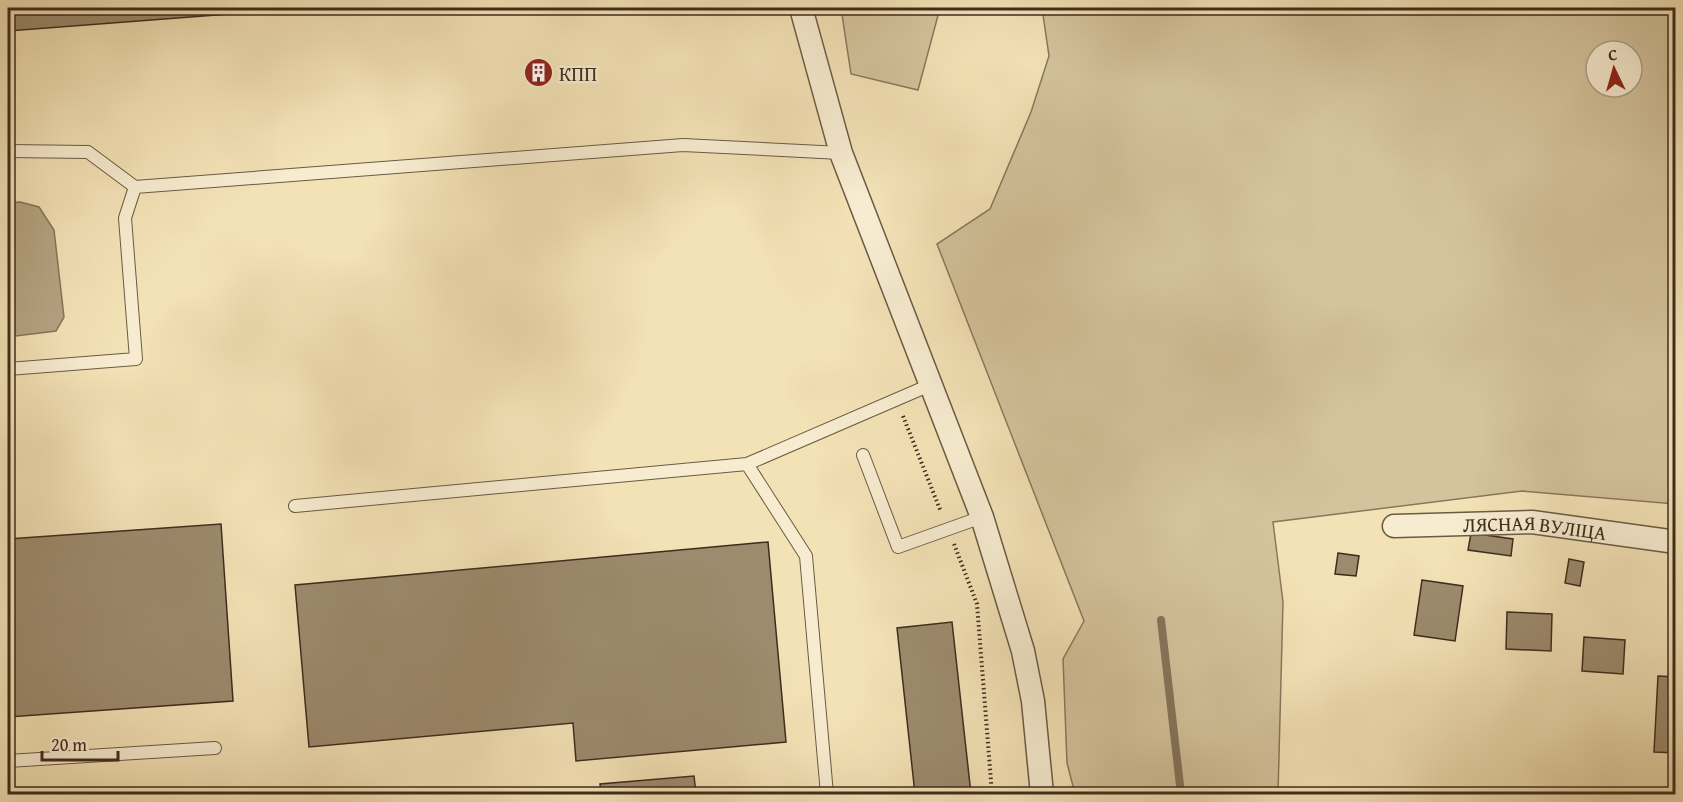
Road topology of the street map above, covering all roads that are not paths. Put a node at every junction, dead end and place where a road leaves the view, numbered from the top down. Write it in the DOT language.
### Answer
graph roads {
  1 [pos="801,8"];
  2 [pos="8,151"];
  3 [pos="841,153"];
  4 [pos="135,187"];
  5 [pos="8,369"];
  6 [pos="930,385"];
  7 [pos="863,455"];
  8 [pos="747,464"];
  9 [pos="295,506"];
  10 [pos="982,517"];
  11 [pos="1394,526"];
  12 [pos="1676,542"];
  13 [pos="215,748"];
  14 [pos="8,761"];
  15 [pos="827,795"];
  16 [pos="1042,795"];
  1 -- 3 [label="street"];
  2 -- 4 [label="lane"];
  3 -- 4 [label="lane"];
  3 -- 6 [label="street"];
  4 -- 5 [label="lane"];
  6 -- 8 [label="lane"];
  6 -- 10 [label="street"];
  7 -- 10 [label="lane"];
  8 -- 9 [label="lane"];
  8 -- 15 [label="lane"];
  10 -- 16 [label="street"];
  11 -- 12 [label="street, ЛЯСНАЯ ВУЛІЦА"];
  13 -- 14 [label="lane"];
}
